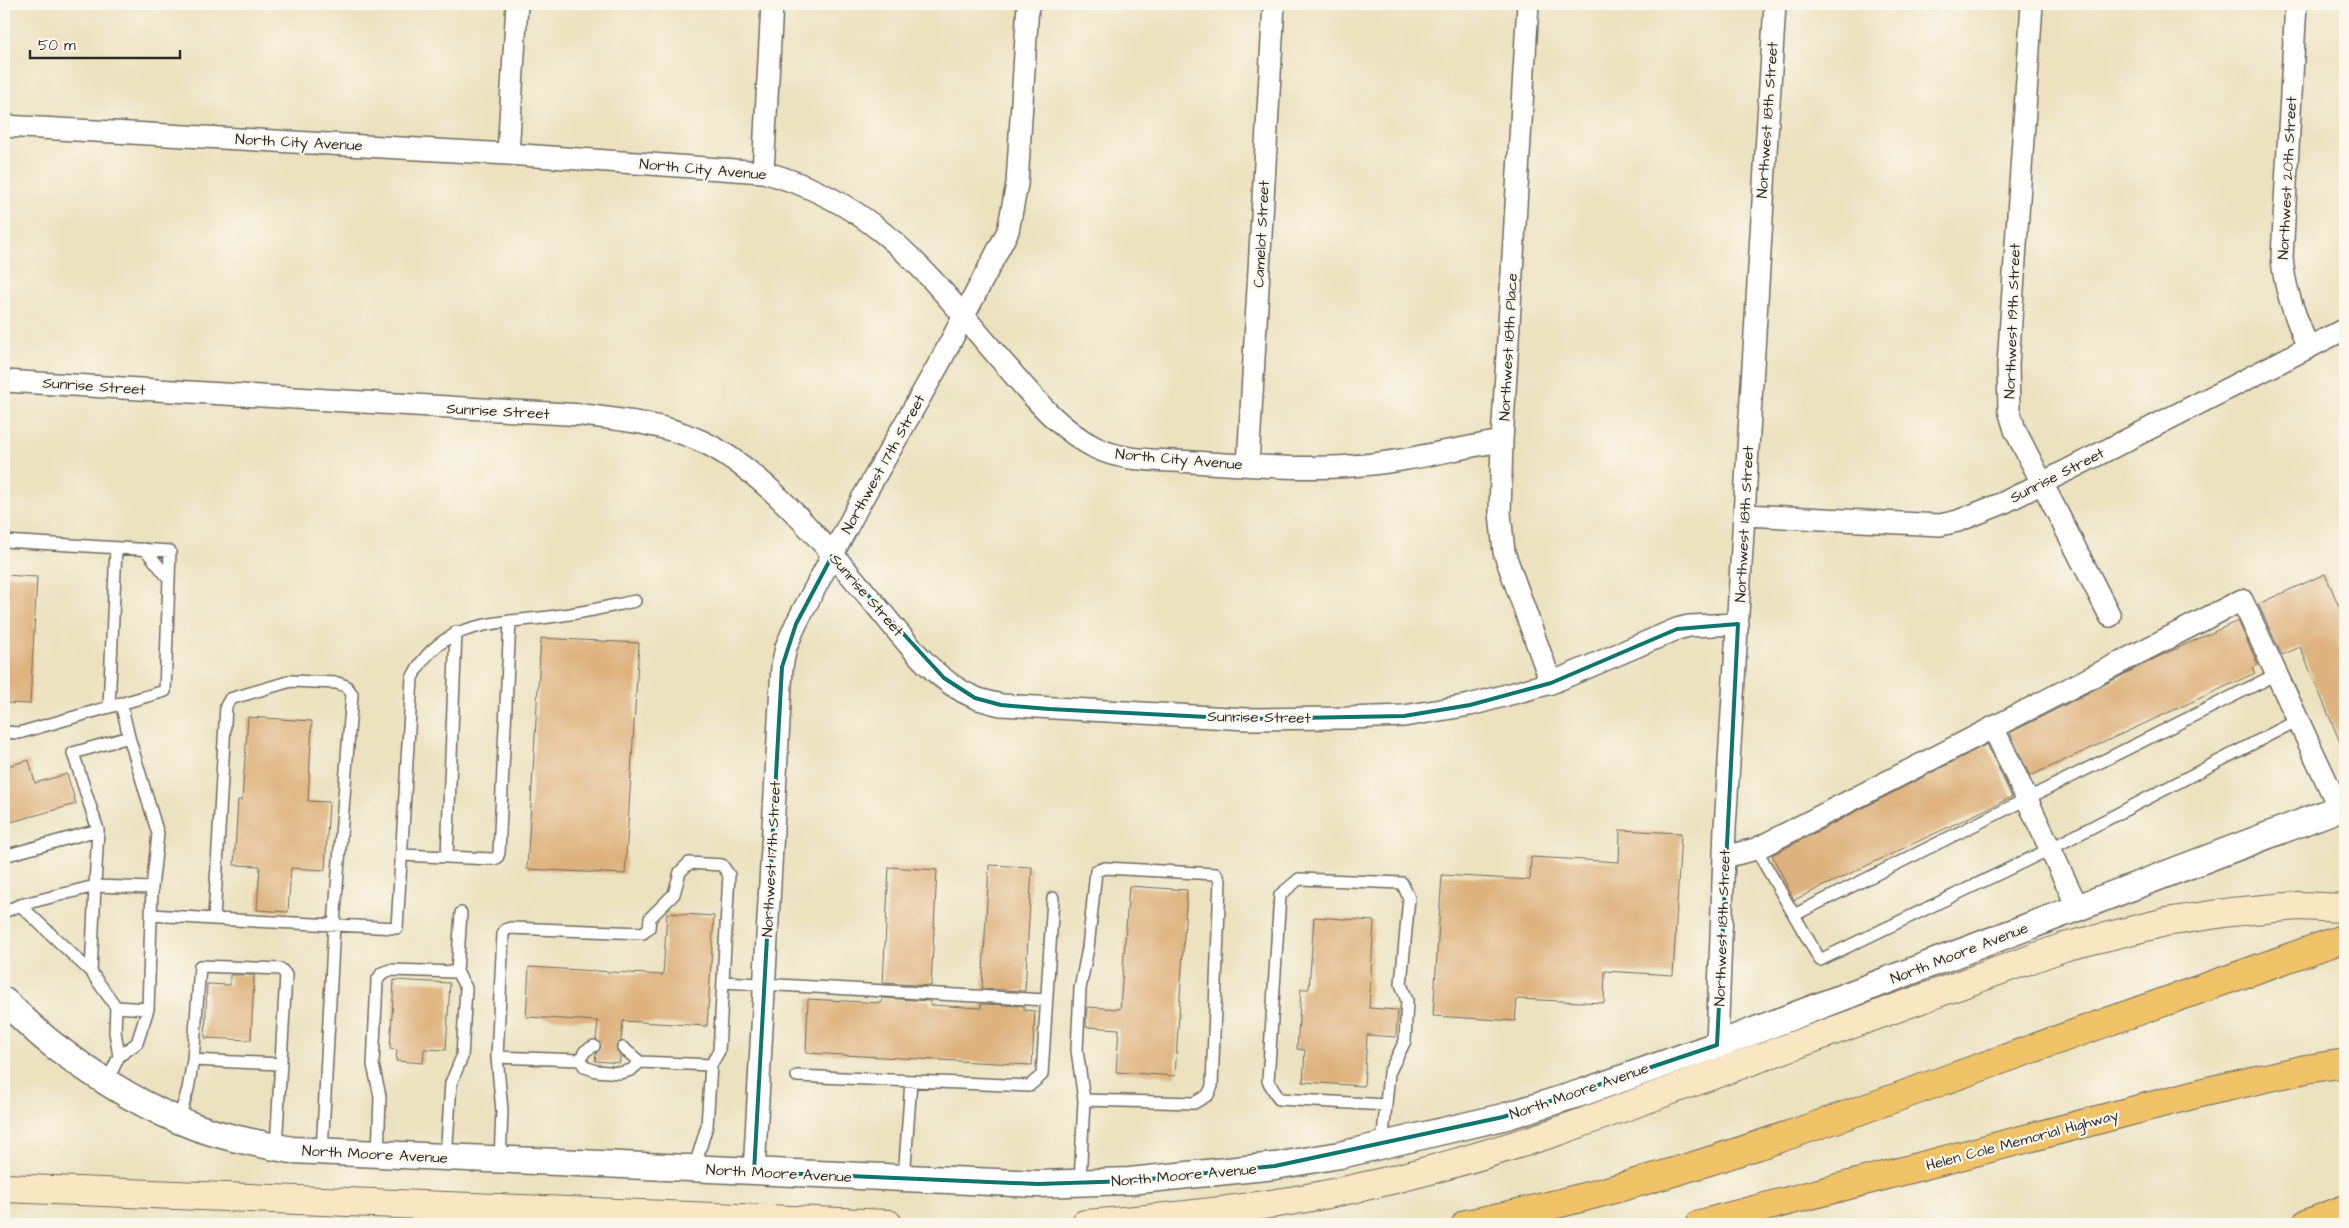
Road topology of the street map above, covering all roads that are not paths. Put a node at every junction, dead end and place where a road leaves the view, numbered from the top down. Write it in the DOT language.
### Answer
graph roads {
  1 [pos="517,4"];
  2 [pos="772,4"];
  3 [pos="1028,4"];
  4 [pos="1274,4"];
  5 [pos="1528,4"];
  6 [pos="1775,4"];
  7 [pos="2032,4"];
  8 [pos="2296,4"];
  9 [pos="4,126"];
  10 [pos="508,154"];
  11 [pos="763,172"];
  12 [pos="964,318"];
  13 [pos="2345,329"];
  14 [pos="2308,348"];
  15 [pos="4,381"];
  16 [pos="1502,441"];
  17 [pos="1248,465"];
  18 [pos="2042,484"];
  19 [pos="1745,516"];
  20 [pos="4,541"];
  21 [pos="116,548"];
  22 [pos="145,549"];
  23 [pos="832,556"];
  24 [pos="169,579"];
  25 [pos="635,601"];
  26 [pos="2110,616"];
  27 [pos="510,621"];
  28 [pos="1738,624"];
  29 [pos="456,632"];
  30 [pos="2277,674"];
  31 [pos="1551,683"];
  32 [pos="121,704"];
  33 [pos="109,707"];
  34 [pos="2298,720"];
  35 [pos="1993,727"];
  36 [pos="4,732"];
  37 [pos="129,737"];
  38 [pos="2027,800"];
  39 [pos="2342,807"];
  40 [pos="98,830"];
  41 [pos="1756,849"];
  42 [pos="2050,849"];
  43 [pos="4,856"];
  44 [pos="402,856"];
  45 [pos="447,857"];
  46 [pos="1724,857"];
  47 [pos="95,886"];
  48 [pos="152,888"];
  49 [pos="1054,898"];
  50 [pos="20,906"];
  51 [pos="2078,908"];
  52 [pos="2345,908"];
  53 [pos="4,912"];
  54 [pos="461,913"];
  55 [pos="152,915"];
  56 [pos="1794,915"];
  57 [pos="214,919"];
  58 [pos="334,925"];
  59 [pos="2345,938"];
  60 [pos="91,972"];
  61 [pos="457,972"];
  62 [pos="723,982"];
  63 [pos="764,984"];
  64 [pos="1046,1000"];
  65 [pos="4,1001"];
  66 [pos="116,1007"];
  67 [pos="148,1009"];
  68 [pos="1717,1044"];
  69 [pos="594,1046"];
  70 [pos="623,1048"];
  71 [pos="119,1056"];
  72 [pos="497,1057"];
  73 [pos="193,1060"];
  74 [pos="580,1060"];
  75 [pos="640,1062"];
  76 [pos="281,1064"];
  77 [pos="2345,1064"];
  78 [pos="711,1065"];
  79 [pos="798,1076"];
  80 [pos="911,1081"];
  81 [pos="107,1082"];
  82 [pos="1084,1100"];
  83 [pos="1386,1105"];
  84 [pos="178,1119"];
  85 [pos="1382,1146"];
  86 [pos="276,1147"];
  87 [pos="322,1152"];
  88 [pos="378,1155"];
  89 [pos="446,1158"];
  90 [pos="500,1160"];
  91 [pos="694,1169"];
  92 [pos="754,1172"];
  93 [pos="904,1179"];
  94 [pos="1080,1183"];
  95 [pos="4,1188"];
  96 [pos="2345,1209"];
  97 [pos="888,1224"];
  98 [pos="1085,1224"];
  99 [pos="1466,1224"];
  100 [pos="1700,1224"];
  101 [pos="2306,1224"];
  1 -- 10 [label="street"];
  2 -- 11 [label="street"];
  3 -- 12 [label="street, Northwest 17th Street"];
  4 -- 17 [label="street, Camelot Street"];
  5 -- 16 [label="street, Northwest 18th Place"];
  6 -- 19 [label="street, Northwest 18th Street"];
  7 -- 18 [label="street, Northwest 19th Street"];
  8 -- 14 [label="street, Northwest 20th Street"];
  9 -- 10 [label="street, North City Avenue"];
  10 -- 11 [label="street, North City Avenue"];
  11 -- 12 [label="street, North City Avenue"];
  12 -- 17 [label="street, North City Avenue"];
  12 -- 23 [label="street, Northwest 17th Street"];
  13 -- 14 [label="street, Sunrise Street"];
  14 -- 18 [label="street, Sunrise Street"];
  15 -- 23 [label="street, Sunrise Street"];
  16 -- 17 [label="street, North City Avenue"];
  16 -- 31 [label="street, Northwest 18th Place"];
  18 -- 19 [label="street, Sunrise Street"];
  18 -- 26 [label="street, Northwest 19th Street"];
  19 -- 28 [label="street, Northwest 18th Street"];
  20 -- 21 [label="lane"];
  21 -- 22 [label="lane"];
  21 -- 33 [label="lane"];
  22 -- 24 [label="lane"];
  22 -- 24 [label="lane"];
  23 -- 31 [label="street, Sunrise Street"];
  23 -- 63 [label="street, Northwest 17th Street"];
  24 -- 32 [label="lane"];
  25 -- 27 [label="lane"];
  27 -- 29 [label="lane"];
  27 -- 45 [label="lane"];
  28 -- 31 [label="street, Sunrise Street"];
  28 -- 46 [label="street, Northwest 18th Street"];
  29 -- 44 [label="lane"];
  29 -- 45 [label="lane"];
  30 -- 34 [label="street"];
  30 -- 35 [label="street"];
  30 -- 38 [label="lane"];
  32 -- 33 [label="lane"];
  32 -- 37 [label="lane"];
  33 -- 36 [label="lane"];
  34 -- 39 [label="street"];
  34 -- 42 [label="lane"];
  35 -- 38 [label="street"];
  35 -- 41 [label="street"];
  37 -- 40 [label="lane"];
  37 -- 48 [label="lane"];
  38 -- 42 [label="street"];
  38 -- 56 [label="lane"];
  39 -- 51 [label="street, North Moore Avenue"];
  40 -- 43 [label="lane"];
  40 -- 47 [label="lane"];
  41 -- 46 [label="street"];
  41 -- 56 [label="lane"];
  42 -- 51 [label="street"];
  42 -- 56 [label="lane"];
  44 -- 45 [label="lane"];
  44 -- 58 [label="lane"];
  46 -- 68 [label="street, Northwest 18th Street"];
  47 -- 48 [label="lane"];
  47 -- 50 [label="lane"];
  47 -- 60 [label="lane"];
  48 -- 55 [label="lane"];
  49 -- 64 [label="lane"];
  50 -- 53 [label="lane"];
  50 -- 60 [label="lane"];
  51 -- 68 [label="street, North Moore Avenue"];
  52 -- 98 [label="main road"];
  54 -- 61 [label="lane"];
  55 -- 57 [label="lane"];
  55 -- 67 [label="lane"];
  57 -- 58 [label="lane"];
  57 -- 58 [label="lane"];
  58 -- 87 [label="lane"];
  59 -- 99 [label="highway"];
  60 -- 66 [label="lane"];
  61 -- 88 [label="lane"];
  61 -- 89 [label="lane"];
  62 -- 63 [label="lane"];
  62 -- 72 [label="lane"];
  62 -- 78 [label="lane"];
  63 -- 64 [label="lane"];
  63 -- 92 [label="street, Northwest 17th Street"];
  64 -- 80 [label="lane"];
  65 -- 81 [label="street, North Moore Avenue"];
  66 -- 67 [label="lane"];
  66 -- 71 [label="lane"];
  67 -- 71 [label="lane"];
  68 -- 85 [label="street, North Moore Avenue"];
  69 -- 74 [label="lane"];
  70 -- 75 [label="lane"];
  71 -- 81 [label="lane"];
  72 -- 74 [label="lane"];
  72 -- 90 [label="lane"];
  73 -- 76 [label="lane"];
  73 -- 76 [label="lane"];
  73 -- 84 [label="lane"];
  74 -- 75 [label="lane"];
  75 -- 78 [label="lane"];
  76 -- 86 [label="lane"];
  77 -- 100 [label="highway, Helen Cole Memorial Highway"];
  78 -- 91 [label="lane"];
  79 -- 80 [label="lane"];
  80 -- 93 [label="lane"];
  81 -- 84 [label="street, North Moore Avenue"];
  82 -- 82 [label="lane"];
  82 -- 94 [label="lane"];
  83 -- 83 [label="lane"];
  83 -- 85 [label="lane"];
  84 -- 86 [label="street, North Moore Avenue"];
  85 -- 94 [label="street, North Moore Avenue"];
  86 -- 87 [label="street, North Moore Avenue"];
  87 -- 88 [label="street, North Moore Avenue"];
  88 -- 89 [label="street, North Moore Avenue"];
  89 -- 90 [label="street, North Moore Avenue"];
  90 -- 91 [label="street, North Moore Avenue"];
  91 -- 92 [label="street, North Moore Avenue"];
  92 -- 93 [label="street, North Moore Avenue"];
  93 -- 94 [label="street, North Moore Avenue"];
  95 -- 97 [label="main road"];
  96 -- 101 [label="highway"];
}
